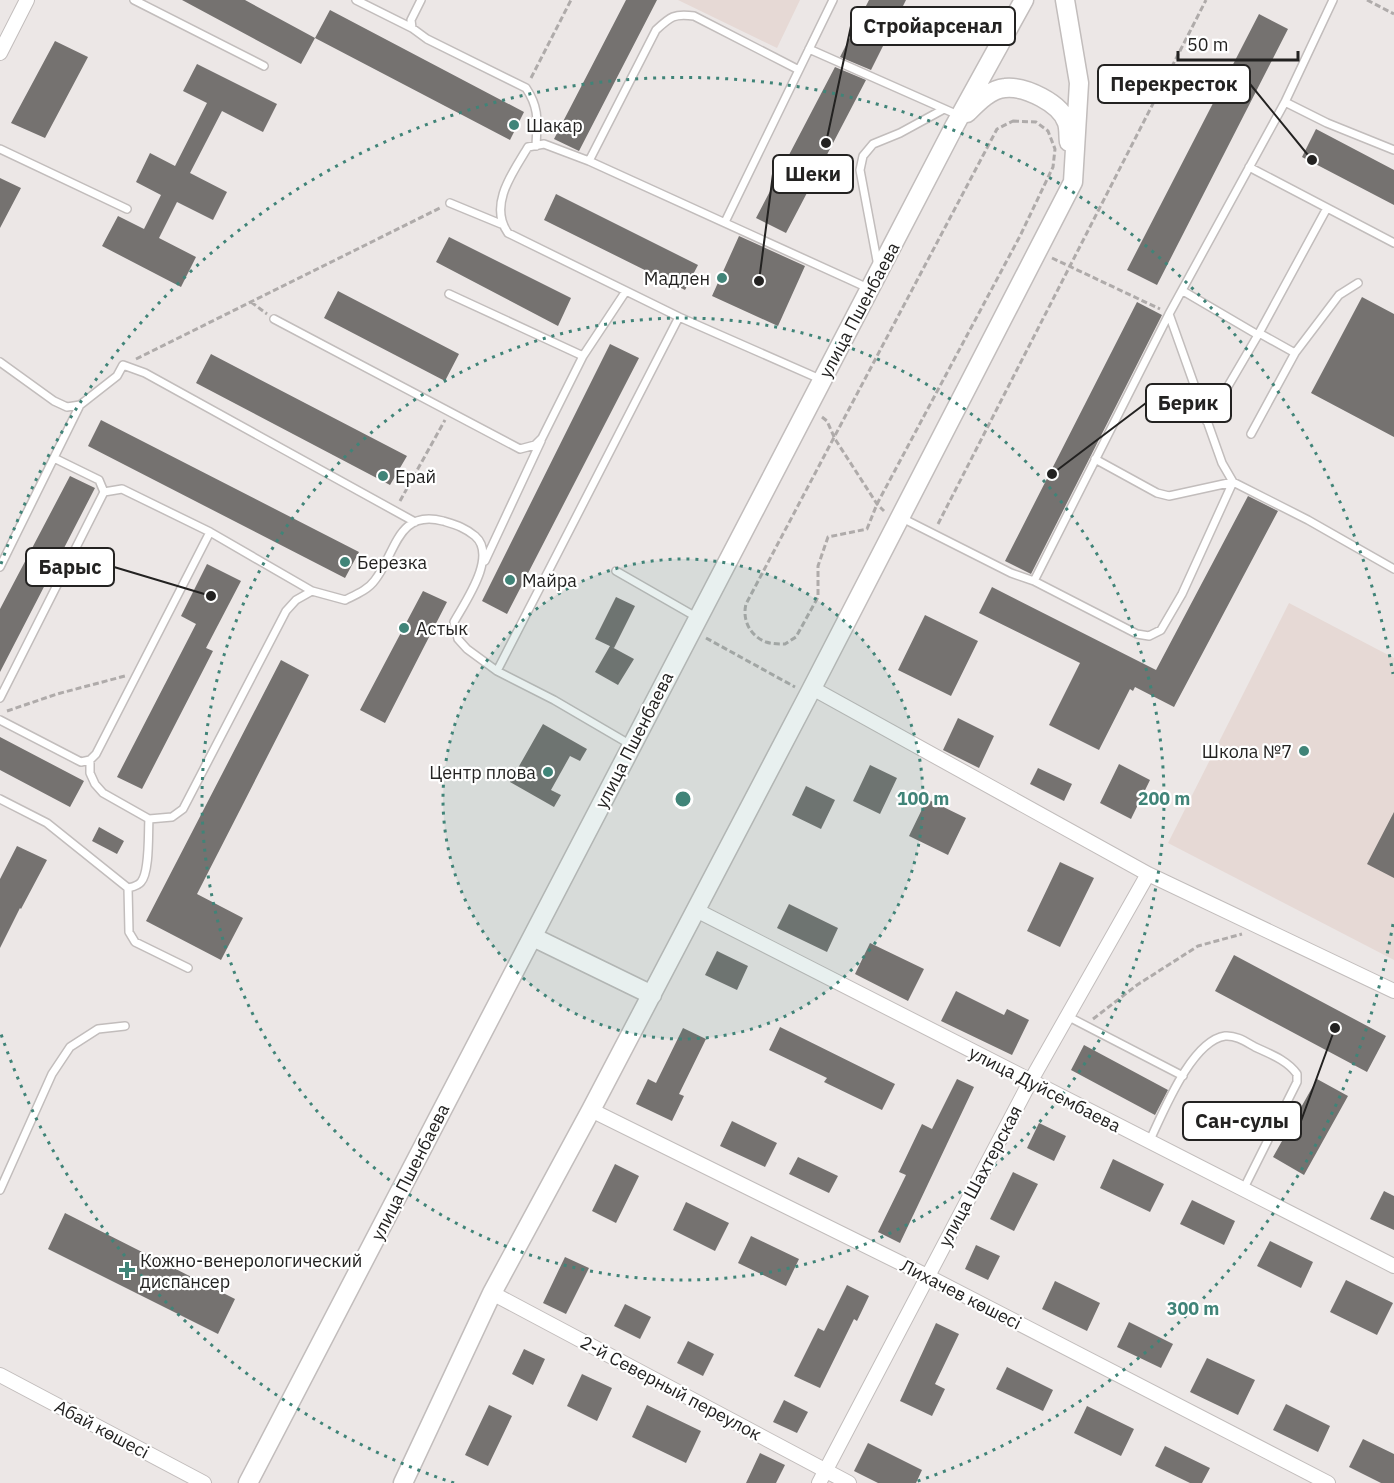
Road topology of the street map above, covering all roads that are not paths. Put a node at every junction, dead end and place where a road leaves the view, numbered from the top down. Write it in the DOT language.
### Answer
graph roads {
  1 [pos="27,0"];
  2 [pos="135,0"];
  3 [pos="356,0"];
  4 [pos="421,0"];
  5 [pos="833,0"];
  6 [pos="1024,0"];
  7 [pos="1065,0"];
  8 [pos="1333,0"];
  9 [pos="412,28"];
  10 [pos="809,49"];
  11 [pos="0,53"];
  12 [pos="264,66"];
  13 [pos="799,70"];
  14 [pos="1285,102"];
  15 [pos="953,117"];
  16 [pos="536,146"];
  17 [pos="0,149"];
  18 [pos="1394,150"];
  19 [pos="589,161"];
  20 [pos="1250,167"];
  21 [pos="1073,182"];
  22 [pos="450,203"];
  23 [pos="1327,208"];
  24 [pos="127,209"];
  25 [pos="725,222"];
  26 [pos="501,224"];
  27 [pos="1394,243"];
  28 [pos="879,271"];
  29 [pos="1358,283"];
  30 [pos="870,289"];
  31 [pos="626,291"];
  32 [pos="1183,291"];
  33 [pos="449,294"];
  34 [pos="1169,314"];
  35 [pos="679,317"];
  36 [pos="274,319"];
  37 [pos="1258,334"];
  38 [pos="1296,353"];
  39 [pos="583,356"];
  40 [pos="0,362"];
  41 [pos="822,380"];
  42 [pos="80,405"];
  43 [pos="1207,422"];
  44 [pos="1251,434"];
  45 [pos="542,438"];
  46 [pos="54,458"];
  47 [pos="1095,459"];
  48 [pos="1233,482"];
  49 [pos="104,492"];
  50 [pos="898,521"];
  51 [pos="415,522"];
  52 [pos="210,532"];
  53 [pos="0,567"];
  54 [pos="482,569"];
  55 [pos="1394,569"];
  56 [pos="616,571"];
  57 [pos="1034,581"];
  58 [pos="312,591"];
  59 [pos="695,624"];
  60 [pos="497,671"];
  61 [pos="811,691"];
  62 [pos="0,698"];
  63 [pos="0,720"];
  64 [pos="631,746"];
  65 [pos="90,760"];
  66 [pos="0,799"];
  67 [pos="149,819"];
  68 [pos="1148,874"];
  69 [pos="128,888"];
  70 [pos="696,910"];
  71 [pos="533,937"];
  72 [pos="188,968"];
  73 [pos="1394,991"];
  74 [pos="651,995"];
  75 [pos="1067,1016"];
  76 [pos="125,1026"];
  77 [pos="1183,1076"];
  78 [pos="1030,1082"];
  79 [pos="591,1110"];
  80 [pos="1149,1142"];
  81 [pos="0,1190"];
  82 [pos="1243,1190"];
  83 [pos="1394,1266"];
  84 [pos="927,1276"];
  85 [pos="492,1293"];
  86 [pos="0,1376"];
  87 [pos="822,1477"];
  88 [pos="204,1483"];
  89 [pos="248,1483"];
  90 [pos="403,1483"];
  91 [pos="849,1483"];
  92 [pos="1328,1483"];
  1 -- 11 [label="street"];
  2 -- 12 [label="lane"];
  3 -- 9 [label="lane"];
  4 -- 9 [label="lane"];
  5 -- 10 [label="lane"];
  6 -- 15 [label="main road, улица Пшенбаева"];
  7 -- 21 [label="main road"];
  8 -- 14 [label="lane"];
  9 -- 16 [label="lane"];
  10 -- 13 [label="lane"];
  10 -- 15 [label="lane"];
  13 -- 19 [label="lane"];
  13 -- 25 [label="lane"];
  14 -- 18 [label="lane"];
  14 -- 20 [label="lane"];
  15 -- 21 [label="main road"];
  15 -- 28 [label="main road, улица Пшенбаева"];
  15 -- 28 [label="lane"];
  16 -- 19 [label="lane"];
  16 -- 26 [label="lane"];
  17 -- 24 [label="lane"];
  19 -- 25 [label="lane"];
  20 -- 23 [label="lane"];
  20 -- 32 [label="lane"];
  21 -- 50 [label="main road"];
  22 -- 26 [label="lane"];
  23 -- 27 [label="lane"];
  23 -- 37 [label="lane"];
  25 -- 30 [label="lane"];
  26 -- 31 [label="lane"];
  28 -- 30 [label="main road, улица Пшенбаева"];
  29 -- 38 [label="lane"];
  30 -- 41 [label="main road, улица Пшенбаева"];
  31 -- 35 [label="lane"];
  31 -- 39 [label="lane"];
  32 -- 34 [label="lane"];
  32 -- 37 [label="lane"];
  33 -- 39 [label="lane"];
  34 -- 43 [label="lane"];
  34 -- 47 [label="lane"];
  35 -- 41 [label="lane"];
  35 -- 60 [label="lane"];
  36 -- 45 [label="lane"];
  37 -- 38 [label="lane"];
  37 -- 43 [label="lane"];
  38 -- 44 [label="lane"];
  39 -- 45 [label="lane"];
  40 -- 42 [label="lane"];
  41 -- 59 [label="main road, улица Пшенбаева"];
  42 -- 46 [label="lane"];
  42 -- 51 [label="lane"];
  43 -- 48 [label="lane"];
  45 -- 54 [label="lane"];
  46 -- 49 [label="lane"];
  46 -- 53 [label="lane"];
  47 -- 48 [label="lane"];
  47 -- 57 [label="lane"];
  48 -- 55 [label="lane"];
  48 -- 57 [label="lane"];
  49 -- 52 [label="lane"];
  49 -- 62 [label="lane"];
  50 -- 57 [label="lane"];
  50 -- 61 [label="main road"];
  51 -- 54 [label="lane"];
  51 -- 58 [label="lane"];
  52 -- 58 [label="lane"];
  52 -- 65 [label="lane"];
  54 -- 60 [label="lane"];
  56 -- 59 [label="lane"];
  58 -- 67 [label="lane"];
  59 -- 64 [label="main road, улица Пшенбаева"];
  60 -- 64 [label="lane"];
  61 -- 68 [label="street"];
  61 -- 70 [label="main road"];
  63 -- 65 [label="lane"];
  64 -- 71 [label="main road, улица Пшенбаева"];
  65 -- 67 [label="lane"];
  66 -- 69 [label="lane"];
  67 -- 69 [label="lane"];
  68 -- 73 [label="street"];
  68 -- 75 [label="street, улица Шахтерская"];
  69 -- 72 [label="lane"];
  70 -- 74 [label="main road"];
  70 -- 78 [label="street, улица Дуйсембаева"];
  71 -- 74 [label="main road"];
  71 -- 89 [label="main road, улица Пшенбаева"];
  74 -- 79 [label="main road"];
  75 -- 77 [label="lane"];
  75 -- 78 [label="street, улица Шахтерская"];
  76 -- 81 [label="lane"];
  77 -- 80 [label="lane"];
  77 -- 82 [label="lane"];
  78 -- 80 [label="street, улица Дуйсембаева"];
  78 -- 84 [label="street, улица Шахтерская"];
  79 -- 84 [label="street, Лихачев көшесі"];
  79 -- 85 [label="main road"];
  80 -- 82 [label="street, улица Дуйсембаева"];
  82 -- 83 [label="street, улица Дуйсембаева"];
  84 -- 87 [label="street, улица Шахтерская"];
  84 -- 92 [label="street, Лихачев көшесі"];
  85 -- 87 [label="street, 2-й Северный переулок"];
  85 -- 90 [label="main road"];
  86 -- 88 [label="street, Абай көшесі"];
  87 -- 91 [label="street, 2-й Северный переулок"];
}
